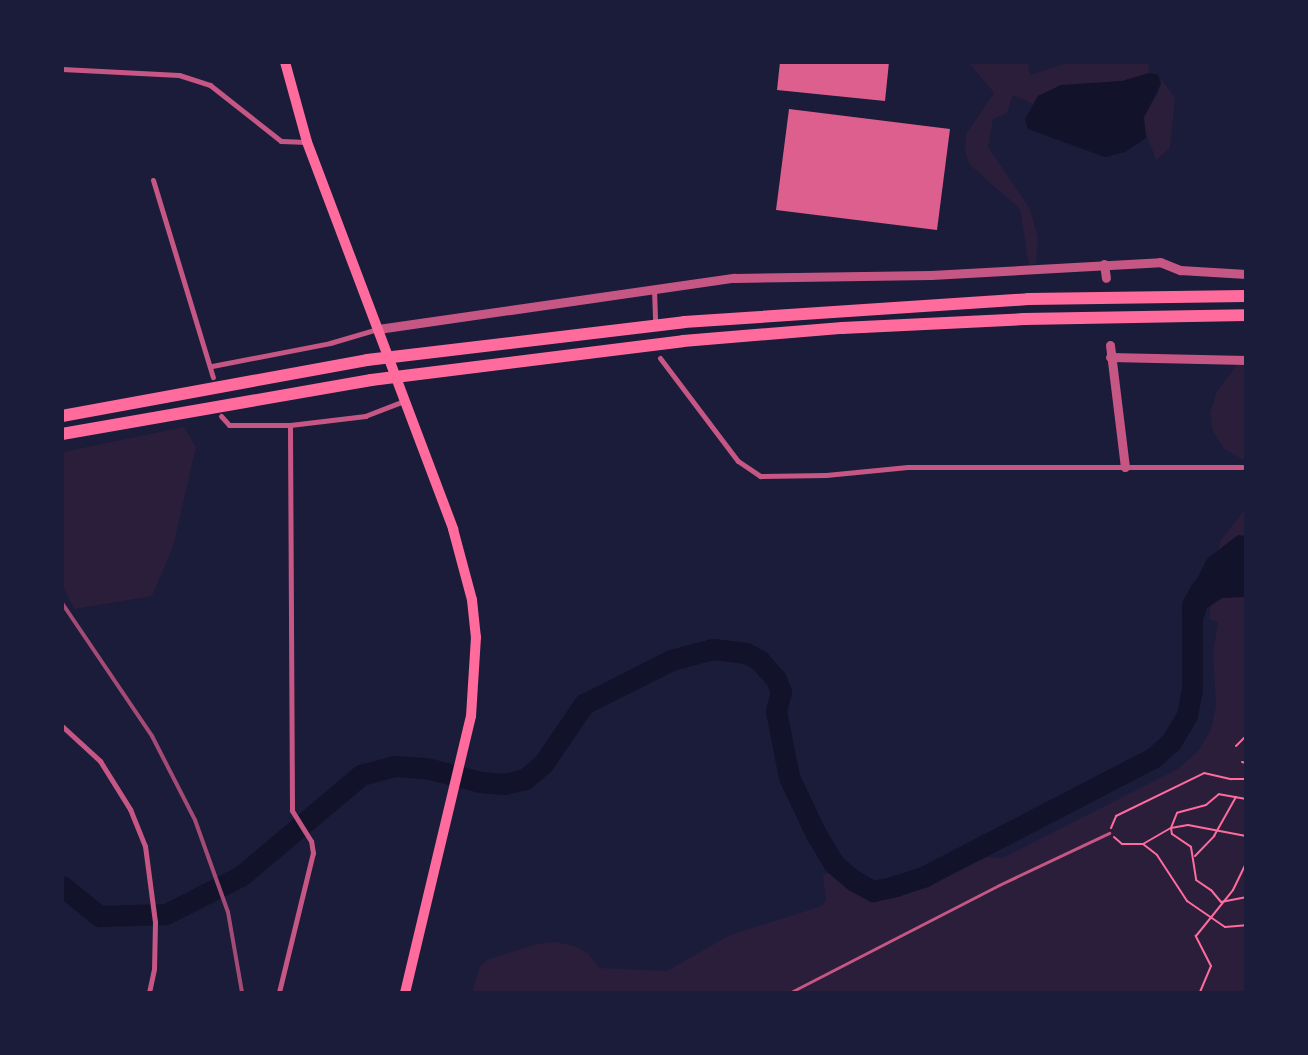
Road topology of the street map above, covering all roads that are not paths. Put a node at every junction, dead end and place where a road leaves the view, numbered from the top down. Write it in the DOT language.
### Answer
graph roads {
  1 [pos="284,62"];
  2 [pos="62,69"];
  3 [pos="307,142"];
  4 [pos="153,180"];
  5 [pos="1104,264"];
  6 [pos="1246,274"];
  7 [pos="1106,278"];
  8 [pos="654,289"];
  9 [pos="1246,296"];
  10 [pos="1246,315"];
  11 [pos="655,320"];
  12 [pos="378,329"];
  13 [pos="1110,345"];
  14 [pos="1110,357"];
  15 [pos="660,358"];
  16 [pos="1246,360"];
  17 [pos="212,366"];
  18 [pos="214,377"];
  19 [pos="404,401"];
  20 [pos="62,416"];
  21 [pos="222,416"];
  22 [pos="290,425"];
  23 [pos="62,434"];
  24 [pos="1124,467"];
  25 [pos="1244,467"];
  26 [pos="62,726"];
  27 [pos="1109,833"];
  28 [pos="149,992"];
  29 [pos="279,992"];
  30 [pos="406,992"];
  31 [pos="791,992"];
  1 -- 3 [label="main road"];
  2 -- 3 [label="street"];
  3 -- 12 [label="main road"];
  4 -- 17 [label="street"];
  5 -- 6 [label="street"];
  5 -- 7 [label="street"];
  5 -- 8 [label="street"];
  8 -- 11 [label="street"];
  8 -- 12 [label="street"];
  9 -- 20 [label="highway"];
  10 -- 23 [label="highway"];
  12 -- 17 [label="street"];
  12 -- 19 [label="main road"];
  13 -- 14 [label="street"];
  14 -- 16 [label="street"];
  14 -- 24 [label="street"];
  15 -- 24 [label="street"];
  17 -- 18 [label="street"];
  19 -- 22 [label="street"];
  19 -- 30 [label="main road"];
  21 -- 22 [label="street"];
  22 -- 29 [label="street"];
  24 -- 25 [label="street"];
  26 -- 28 [label="street"];
  27 -- 31 [label="lane"];
}
